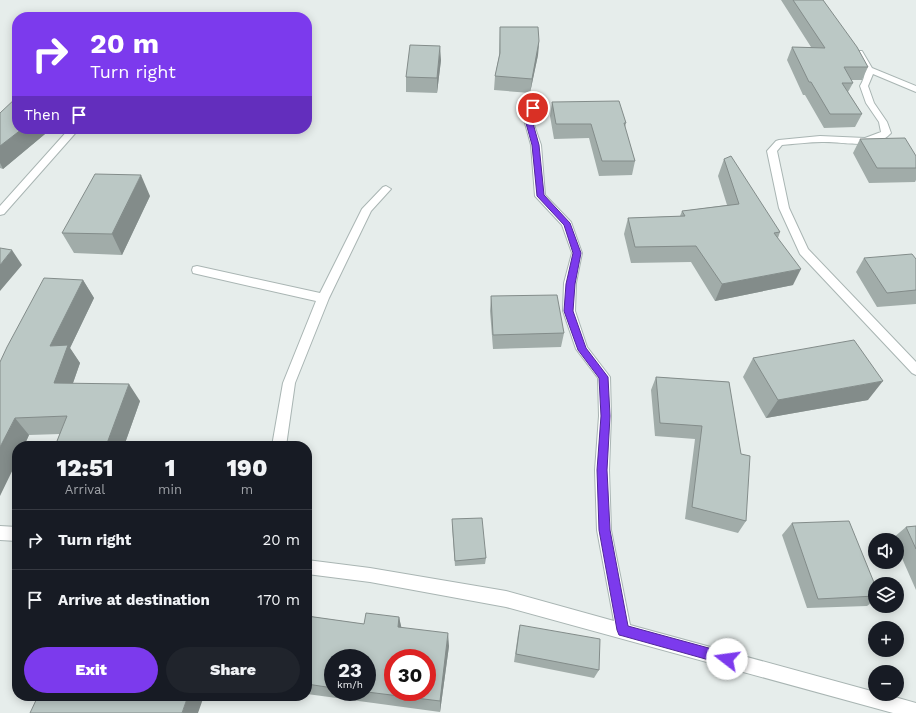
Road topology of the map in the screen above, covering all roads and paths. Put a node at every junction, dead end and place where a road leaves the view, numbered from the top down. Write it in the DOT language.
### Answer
graph roads {
  1 [pos="852,43"];
  2 [pos="870,70"];
  3 [pos="916,89"];
  4 [pos="539,100"];
  5 [pos="70,134"];
  6 [pos="386,189"];
  7 [pos="0,212"];
  8 [pos="197,270"];
  9 [pos="323,298"];
  10 [pos="916,370"];
  11 [pos="280,441"];
  12 [pos="0,533"];
  13 [pos="12,534"];
  14 [pos="312,568"];
  15 [pos="623,630"];
  16 [pos="916,711"];
  1 -- 2 [label="street"];
  2 -- 3 [label="street"];
  2 -- 10 [label="street"];
  4 -- 15 [label="street"];
  5 -- 7 [label="street"];
  6 -- 9 [label="street"];
  8 -- 9 [label="street"];
  9 -- 11 [label="street"];
  12 -- 13 [label="street"];
  14 -- 15 [label="street"];
  15 -- 16 [label="street"];
}
